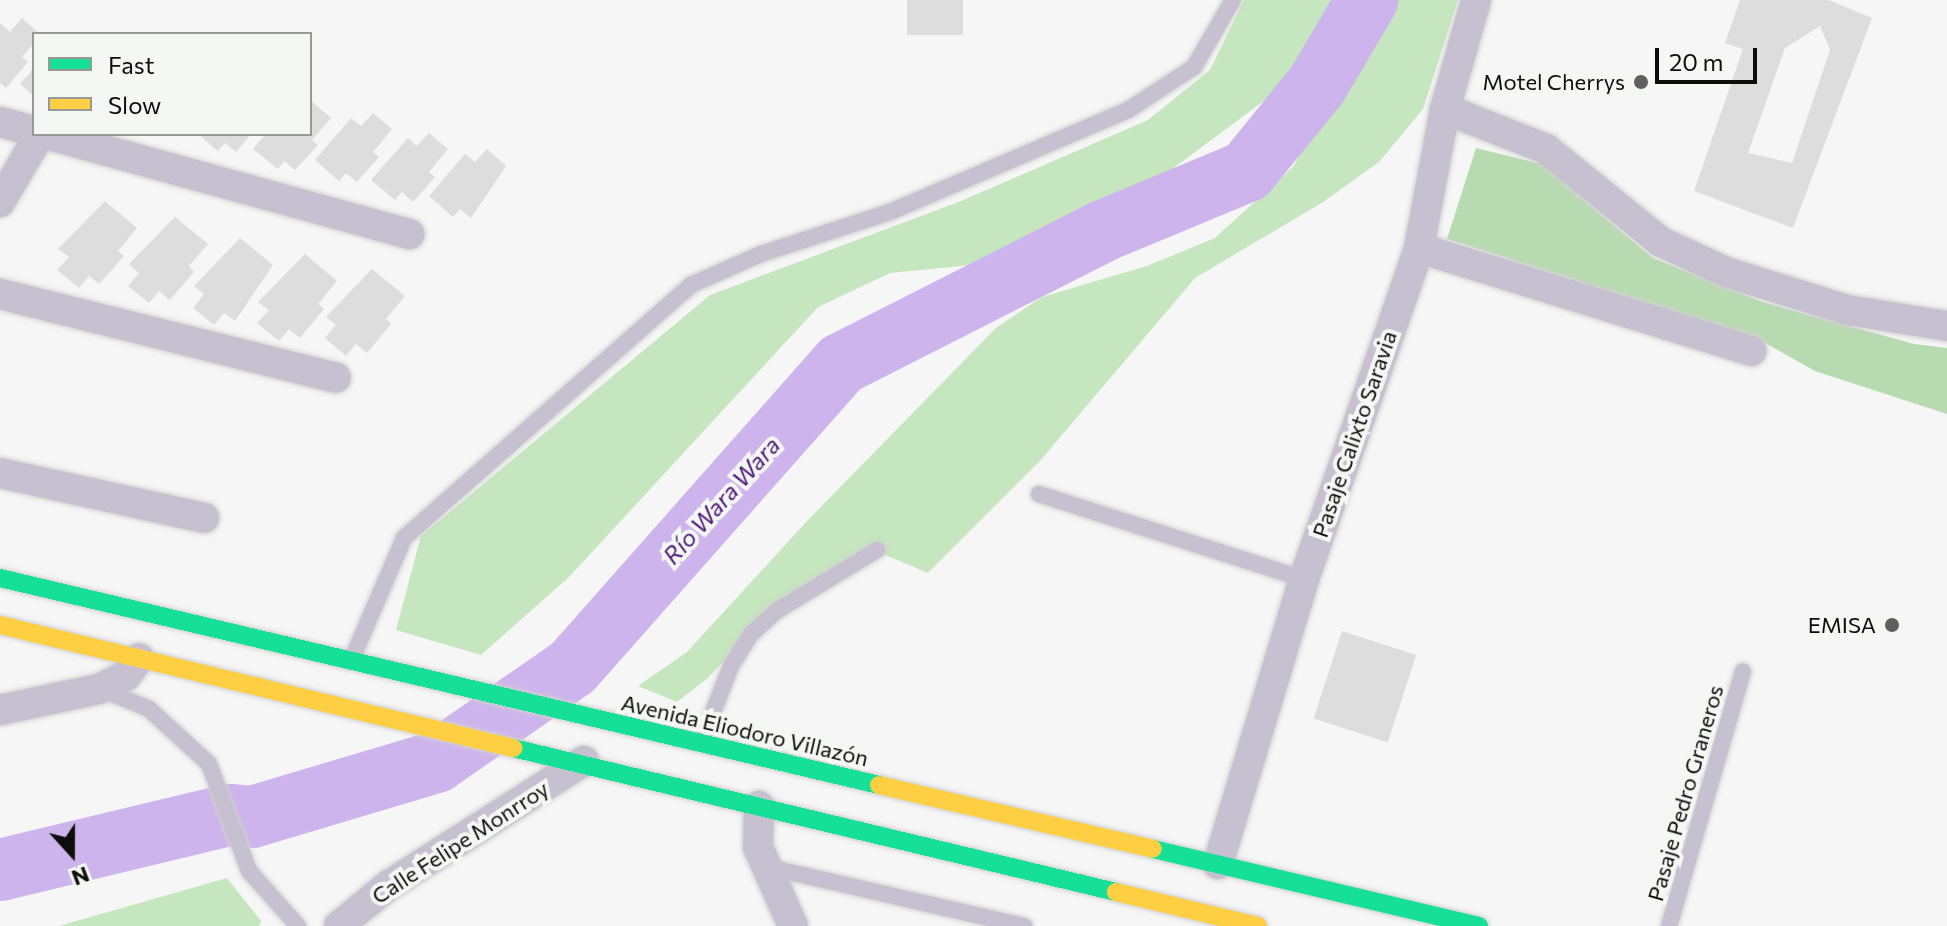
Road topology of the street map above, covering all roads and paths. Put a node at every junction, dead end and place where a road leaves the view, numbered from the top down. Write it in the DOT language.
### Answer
graph roads {
  1 [pos="1233,0"];
  2 [pos="1476,0"];
  3 [pos="1445,109"];
  4 [pos="1,124"];
  5 [pos="32,131"];
  6 [pos="39,136"];
  7 [pos="53,136"];
  8 [pos="0,202"];
  9 [pos="410,234"];
  10 [pos="1419,248"];
  11 [pos="0,294"];
  12 [pos="1947,326"];
  13 [pos="1751,351"];
  14 [pos="336,378"];
  15 [pos="0,473"];
  16 [pos="1039,494"];
  17 [pos="204,518"];
  18 [pos="877,550"];
  19 [pos="0,578"];
  20 [pos="1304,579"];
  21 [pos="0,625"];
  22 [pos="139,658"];
  23 [pos="351,661"];
  24 [pos="1743,672"];
  25 [pos="99,689"];
  26 [pos="0,710"];
  27 [pos="701,744"];
  28 [pos="572,759"];
  29 [pos="759,806"];
  30 [pos="1218,864"];
  31 [pos="768,867"];
  32 [pos="298,926"];
  33 [pos="339,926"];
  34 [pos="793,926"];
  35 [pos="1024,926"];
  36 [pos="1258,926"];
  37 [pos="1479,926"];
  38 [pos="1669,926"];
  1 -- 23 [label="lane"];
  2 -- 3 [label="street, Pasaje Calixto Saravia"];
  3 -- 10 [label="street, Pasaje Calixto Saravia"];
  3 -- 12 [label="street"];
  4 -- 5 [label="street"];
  6 -- 8 [label="street"];
  7 -- 9 [label="street"];
  10 -- 13 [label="street"];
  10 -- 20 [label="street, Pasaje Calixto Saravia"];
  11 -- 14 [label="street"];
  15 -- 17 [label="street"];
  16 -- 20 [label="lane"];
  18 -- 27 [label="lane"];
  19 -- 23 [label="highway, Avenida Eliodoro Villazón"];
  20 -- 30 [label="street, Pasaje Calixto Saravia"];
  21 -- 22 [label="highway"];
  22 -- 25 [label="street"];
  22 -- 28 [label="highway"];
  23 -- 27 [label="highway, Avenida Eliodoro Villazón"];
  24 -- 38 [label="lane, Pasaje Pedro Graneros"];
  25 -- 26 [label="street"];
  25 -- 32 [label="lane"];
  27 -- 30 [label="highway, Avenida Eliodoro Villazón"];
  28 -- 29 [label="highway"];
  28 -- 33 [label="street, Calle Felipe Monrroy"];
  29 -- 31 [label="street"];
  29 -- 36 [label="highway"];
  30 -- 37 [label="highway, Avenida Eliodoro Villazón"];
  31 -- 34 [label="street"];
  31 -- 35 [label="lane"];
}
